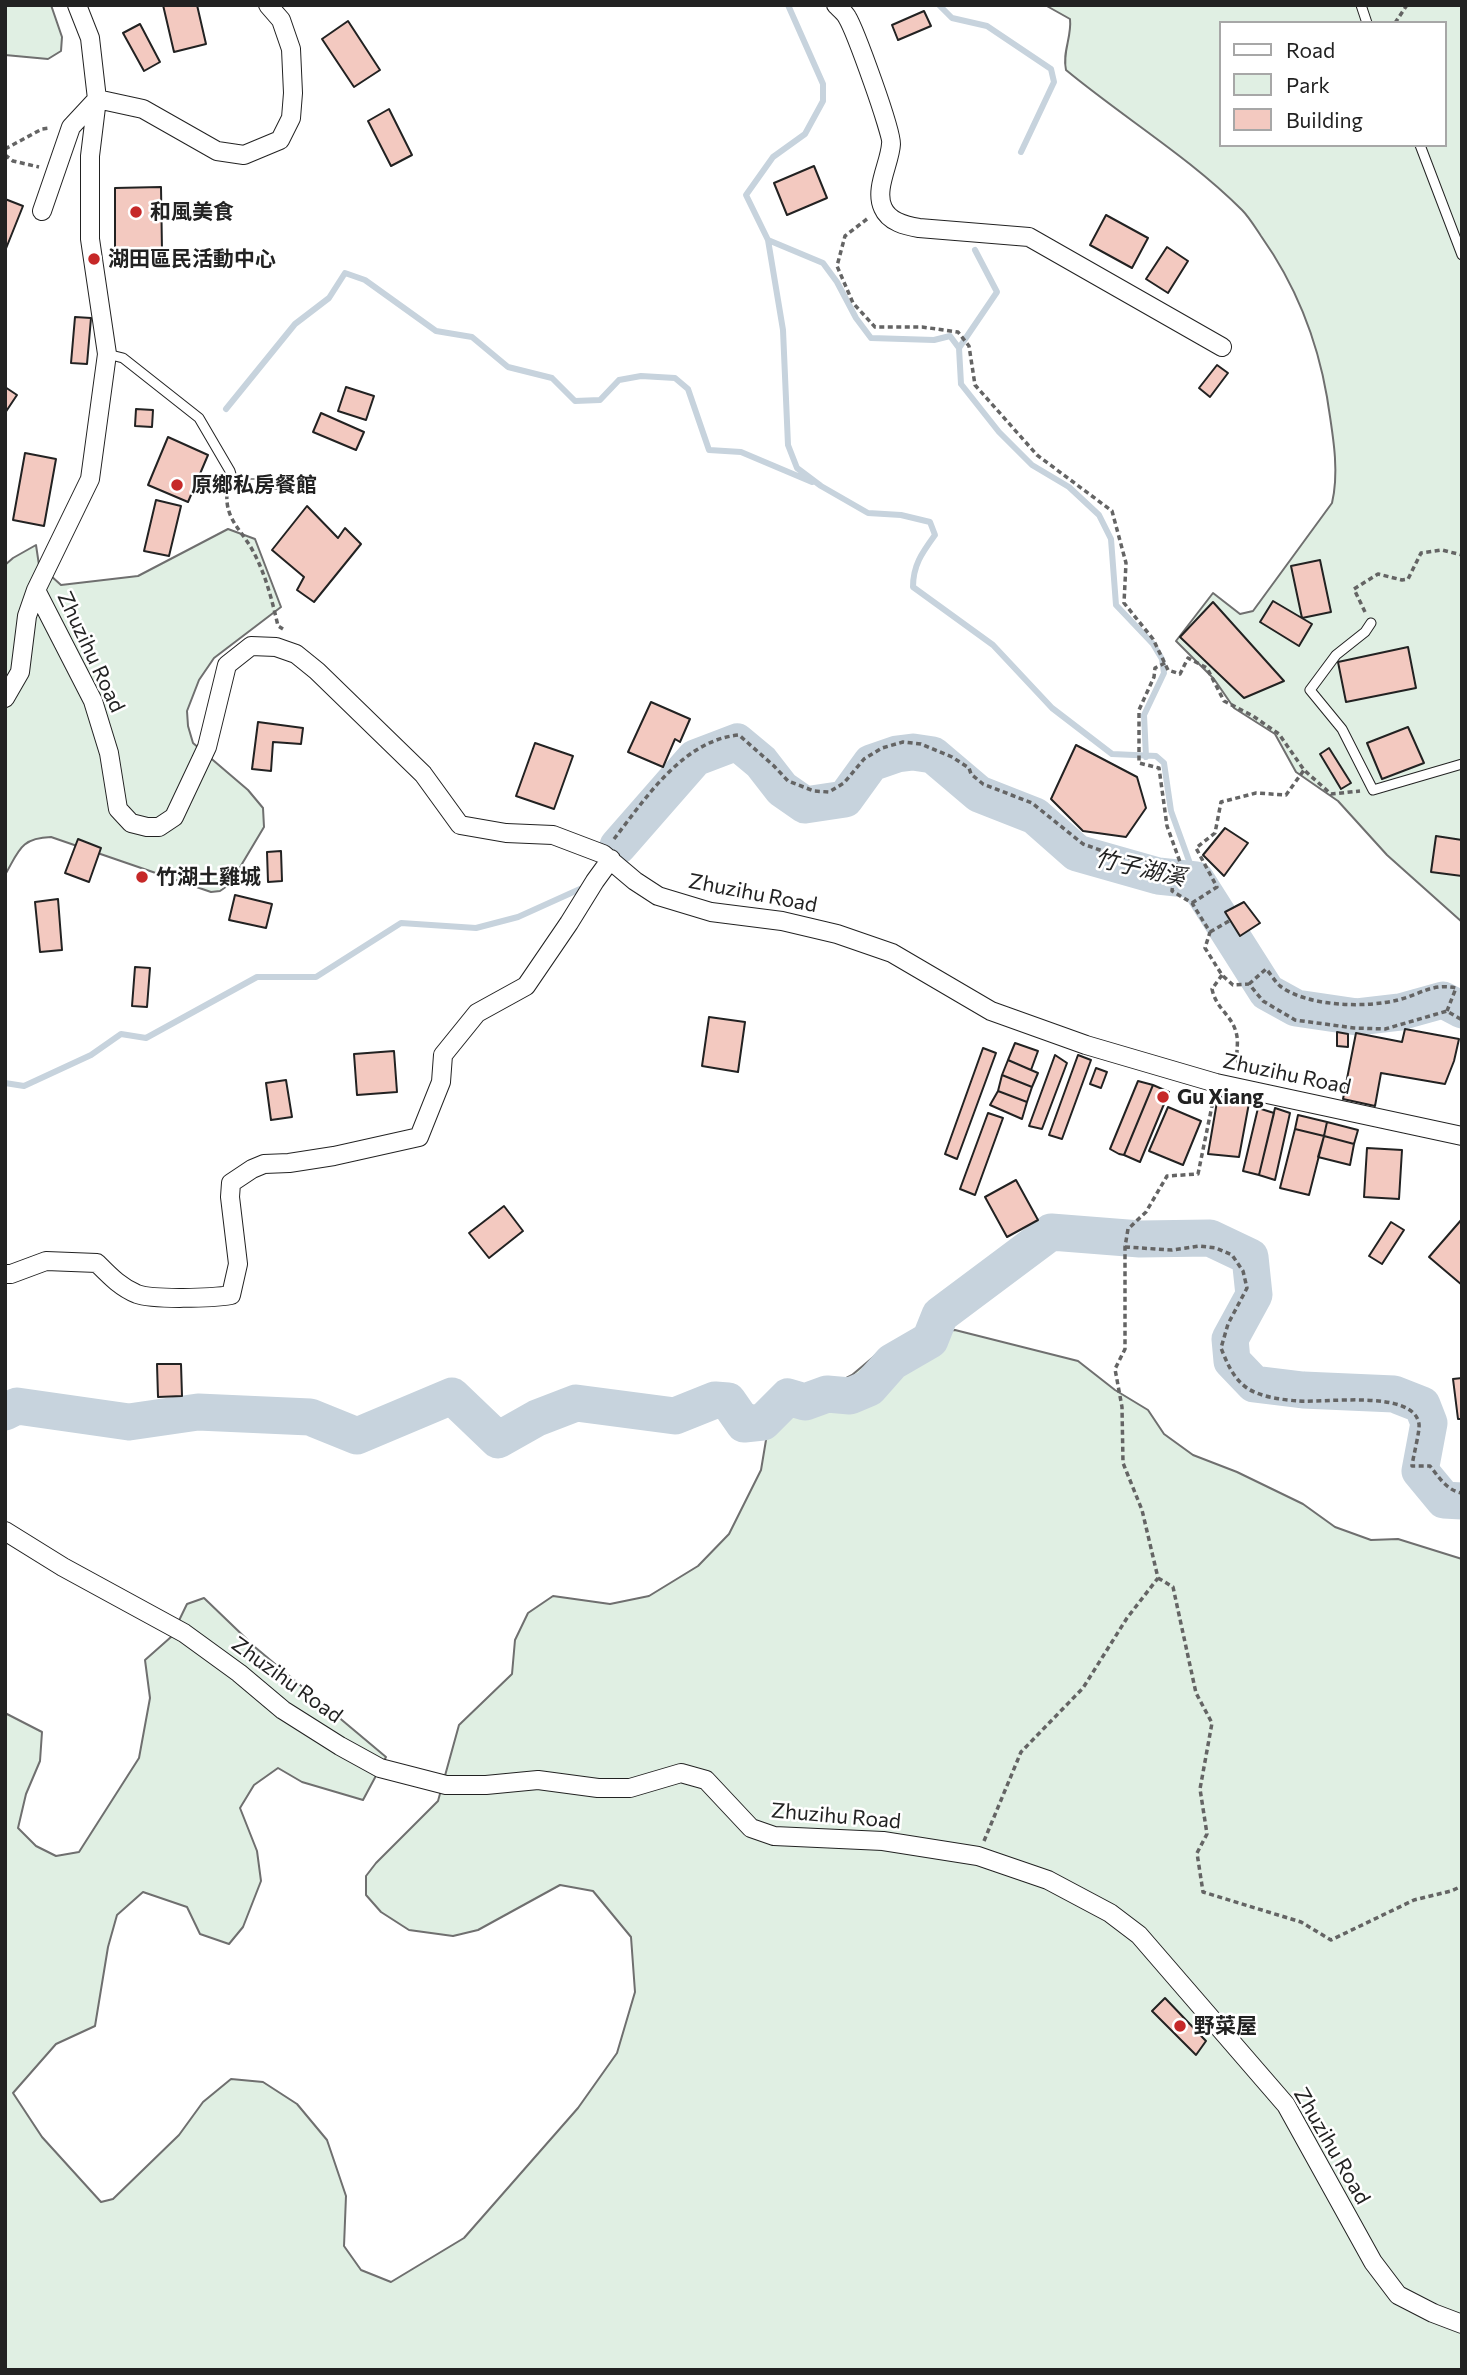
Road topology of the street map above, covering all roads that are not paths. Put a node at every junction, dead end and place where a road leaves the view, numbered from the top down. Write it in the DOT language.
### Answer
graph roads {
  1 [pos="77,5"];
  2 [pos="268,5"];
  3 [pos="836,5"];
  4 [pos="97,99"];
  5 [pos="1421,147"];
  6 [pos="42,211"];
  7 [pos="1462,255"];
  8 [pos="1222,347"];
  9 [pos="107,355"];
  10 [pos="298,484"];
  11 [pos="36,590"];
  12 [pos="1371,623"];
  13 [pos="5,698"];
  14 [pos="1462,764"];
  15 [pos="607,856"];
  16 [pos="1462,1136"];
  17 [pos="5,1274"];
  18 [pos="5,1531"];
  19 [pos="1462,2324"];
  1 -- 4 [label="street, Zhuzihu Road"];
  2 -- 4 [label="street"];
  3 -- 8 [label="street"];
  4 -- 6 [label="street"];
  4 -- 9 [label="street, Zhuzihu Road"];
  5 -- 7 [label="lane"];
  9 -- 10 [label="lane"];
  9 -- 11 [label="street, Zhuzihu Road"];
  11 -- 13 [label="street, Zhuzihu Road"];
  11 -- 15 [label="street, Zhuzihu Road"];
  12 -- 14 [label="lane"];
  15 -- 16 [label="street, Zhuzihu Road"];
  15 -- 17 [label="street"];
  18 -- 19 [label="street, Zhuzihu Road"];
}
